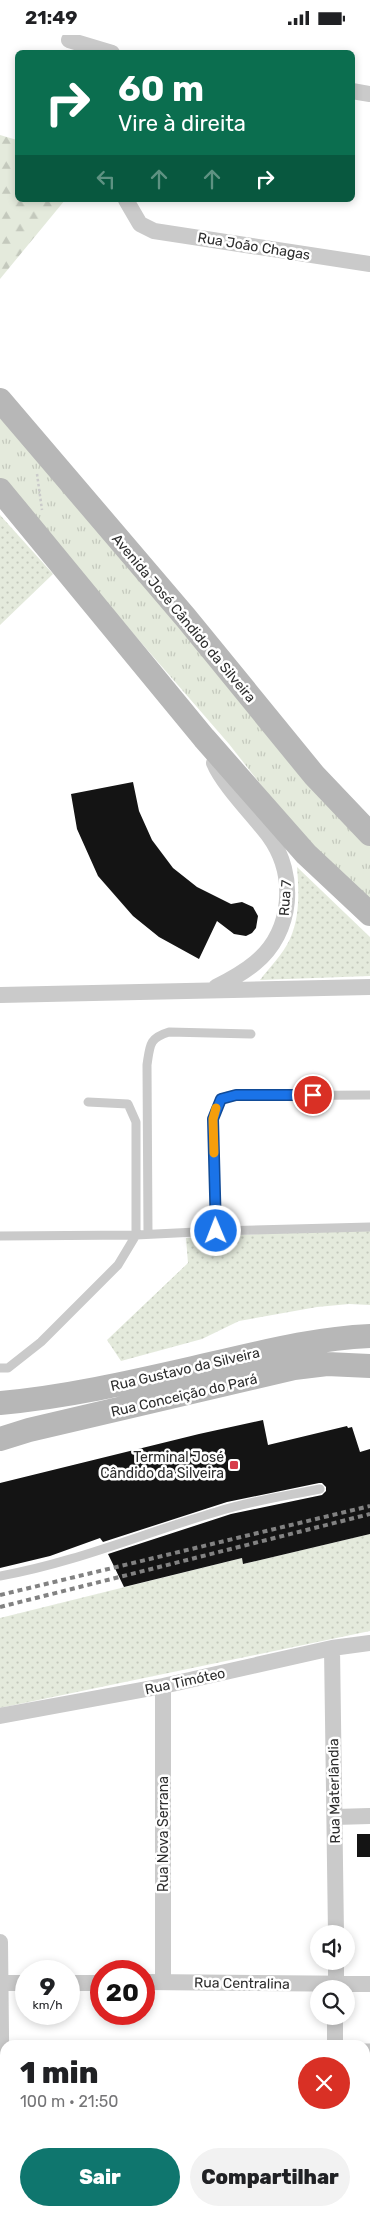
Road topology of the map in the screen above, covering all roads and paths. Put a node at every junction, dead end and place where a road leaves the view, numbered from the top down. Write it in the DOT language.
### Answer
graph roads {
  1 [pos="69,42"];
  2 [pos="100,50"];
  3 [pos="355,92"];
  4 [pos="370,94"];
  5 [pos="127,202"];
  6 [pos="368,266"];
  7 [pos="0,399"];
  8 [pos="36,469"];
  9 [pos="0,489"];
  10 [pos="42,513"];
  11 [pos="204,738"];
  12 [pos="365,827"];
  13 [pos="370,914"];
  14 [pos="256,963"];
  15 [pos="370,987"];
  16 [pos="212,989"];
  17 [pos="256,989"];
  18 [pos="0,995"];
  19 [pos="251,1034"];
  20 [pos="370,1095"];
  21 [pos="88,1102"];
  22 [pos="370,1227"];
  23 [pos="216,1231"];
  24 [pos="148,1234"];
  25 [pos="136,1235"];
  26 [pos="0,1236"];
  27 [pos="370,1336"];
  28 [pos="370,1366"];
  29 [pos="0,1368"];
  30 [pos="0,1403"];
  31 [pos="0,1439"];
  32 [pos="320,1489"];
  33 [pos="0,1576"];
  34 [pos="370,1643"];
  35 [pos="332,1648"];
  36 [pos="163,1686"];
  37 [pos="0,1716"];
  38 [pos="370,1816"];
  39 [pos="336,1817"];
  40 [pos="336,1925"];
  41 [pos="0,1942"];
  42 [pos="0,1983"];
  43 [pos="15,1983"];
  44 [pos="155,1983"];
  45 [pos="163,1983"];
  46 [pos="370,1985"];
  47 [pos="310,1986"];
  48 [pos="355,1986"];
  49 [pos="335,2025"];
  50 [pos="1,2040"];
  51 [pos="335,2040"];
  1 -- 2 [label="street"];
  3 -- 4 [label="street"];
  5 -- 6 [label="street, Rua João Chagas"];
  7 -- 12 [label="main road, Avenida José Cândido da Silveira"];
  8 -- 10 [label="path"];
  9 -- 11 [label="main road"];
  11 -- 13 [label="main road"];
  11 -- 14 [label="street, Rua 7"];
  14 -- 16 [label="street, Rua 7"];
  14 -- 17 [label="street"];
  15 -- 17 [label="street, Rua 7"];
  16 -- 17 [label="street, Rua 7"];
  16 -- 18 [label="street, Rua 7"];
  19 -- 24 [label="lane"];
  20 -- 23 [label="lane"];
  21 -- 25 [label="lane"];
  22 -- 23 [label="lane"];
  23 -- 24 [label="lane"];
  24 -- 25 [label="lane"];
  25 -- 26 [label="lane"];
  25 -- 29 [label="lane"];
  27 -- 30 [label="main road, Rua Gustavo da Silveira"];
  28 -- 31 [label="main road, Rua Conceição do Pará"];
  32 -- 33 [label="lane"];
  34 -- 35 [label="street, Rua Timóteo"];
  35 -- 36 [label="street, Rua Timóteo"];
  35 -- 39 [label="street, Rua Materlândia"];
  36 -- 37 [label="street, Rua Timóteo"];
  36 -- 45 [label="street, Rua Nova Serrana"];
  38 -- 39 [label="street"];
  39 -- 40 [label="street, Rua Materlândia"];
  41 -- 42 [label="street"];
  42 -- 43 [label="street"];
  42 -- 50 [label="street"];
  44 -- 45 [label="street, Rua Centralina"];
  45 -- 47 [label="street, Rua Centralina"];
  46 -- 48 [label="street, Rua Centralina"];
  49 -- 51 [label="street"];
}
